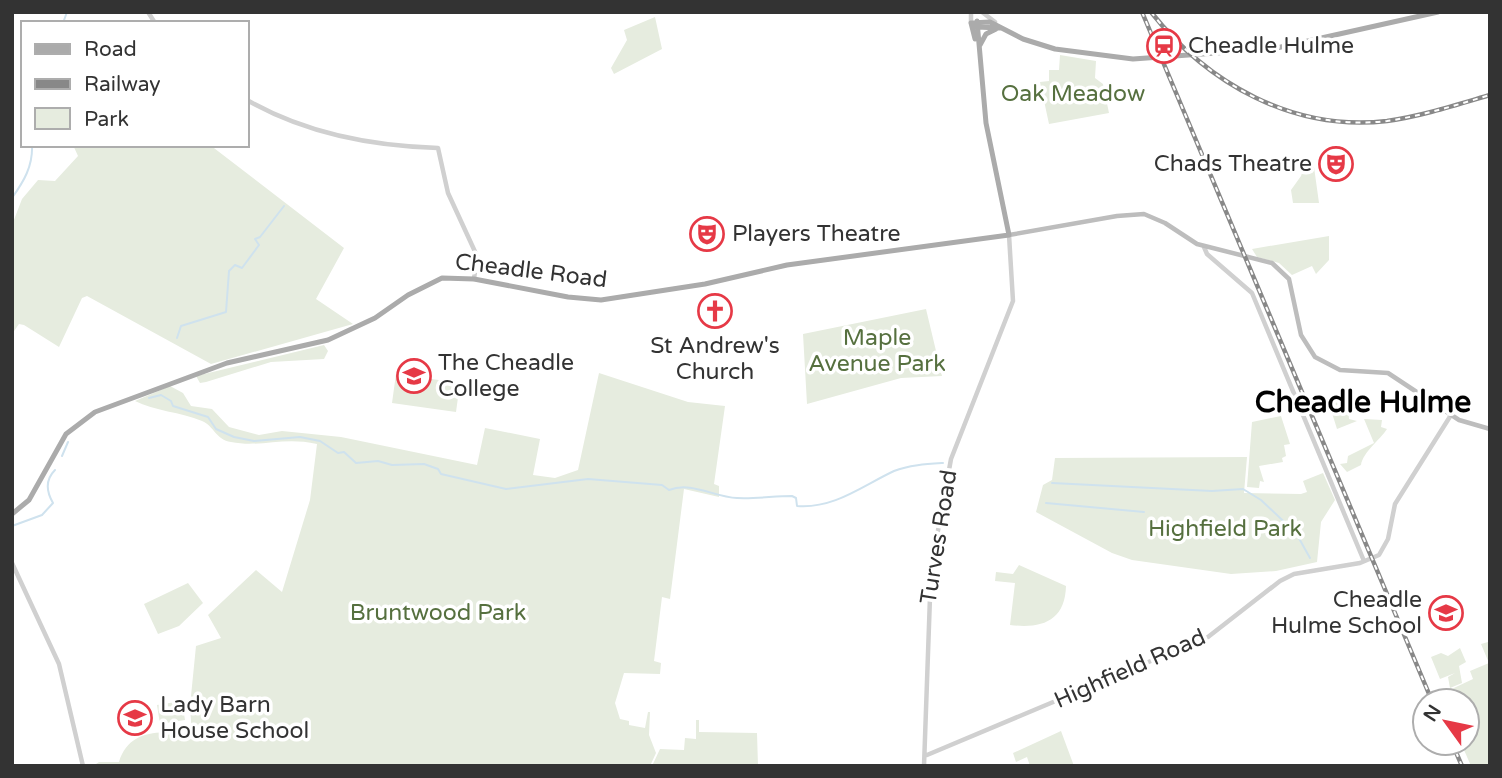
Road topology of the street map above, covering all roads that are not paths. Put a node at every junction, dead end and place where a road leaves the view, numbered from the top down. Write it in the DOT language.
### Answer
graph roads {
  1 [pos="974,12"];
  2 [pos="982,12"];
  3 [pos="1438,12"];
  4 [pos="974,25"];
  5 [pos="1000,27"];
  6 [pos="979,48"];
  7 [pos="248,100"];
  8 [pos="1009,235"];
  9 [pos="1204,247"];
  10 [pos="474,279"];
  11 [pos="1451,415"];
  12 [pos="1490,429"];
  13 [pos="12,514"];
  14 [pos="1364,561"];
  15 [pos="12,563"];
  16 [pos="927,755"];
  17 [pos="83,766"];
  18 [pos="924,766"];
  1 -- 4 [label="street"];
  2 -- 5 [label="street"];
  3 -- 5 [label="main road"];
  4 -- 5 [label="main road"];
  4 -- 6 [label="main road"];
  5 -- 6 [label="main road"];
  6 -- 8 [label="main road"];
  7 -- 10 [label="street"];
  8 -- 9 [label="main road"];
  8 -- 10 [label="main road, Cheadle Road"];
  8 -- 16 [label="street, Turves Road"];
  9 -- 11 [label="main road"];
  9 -- 14 [label="street"];
  10 -- 13 [label="main road, Cheadle Road"];
  11 -- 12 [label="main road"];
  11 -- 14 [label="street, Highfield Road"];
  14 -- 16 [label="street, Highfield Road"];
  15 -- 17 [label="street"];
  16 -- 18 [label="street, Turves Road"];
}
